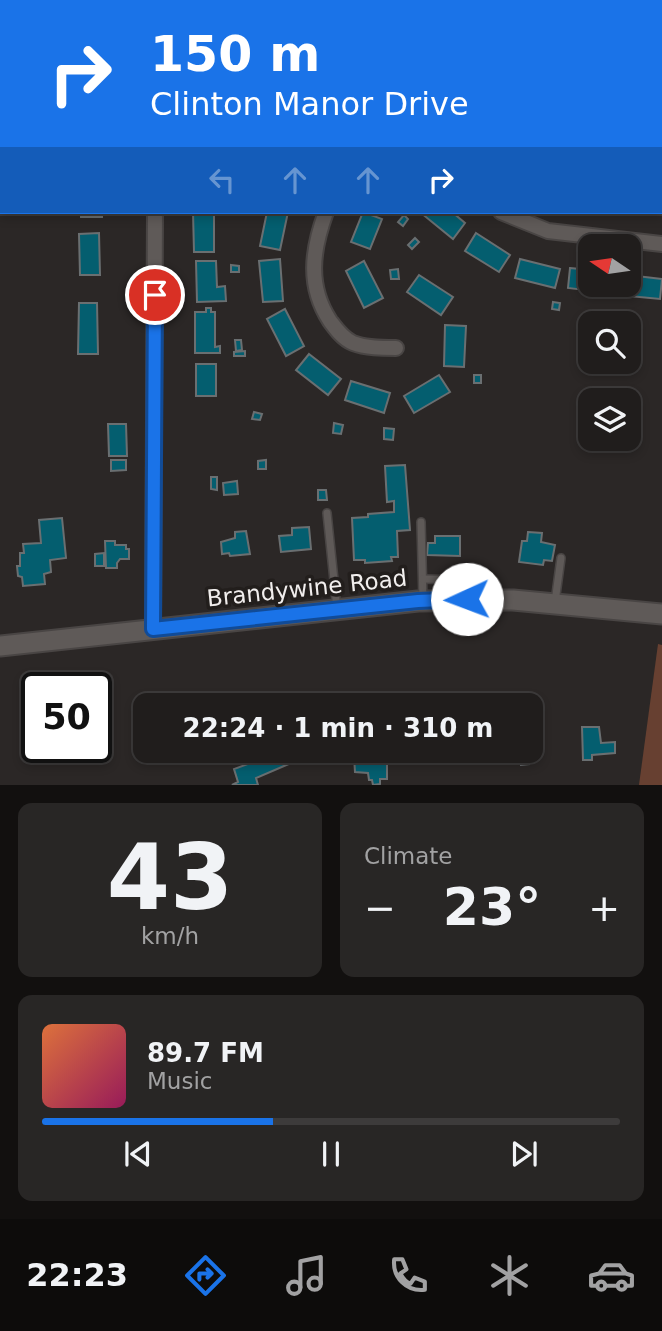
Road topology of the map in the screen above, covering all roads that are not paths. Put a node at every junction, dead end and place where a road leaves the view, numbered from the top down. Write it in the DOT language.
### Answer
graph roads {
  1 [pos="155,214"];
  2 [pos="325,214"];
  3 [pos="506,214"];
  4 [pos="662,244"];
  5 [pos="396,348"];
  6 [pos="327,513"];
  7 [pos="421,522"];
  8 [pos="561,558"];
  9 [pos="423,579"];
  10 [pos="460,580"];
  11 [pos="423,601"];
  12 [pos="555,603"];
  13 [pos="337,610"];
  14 [pos="662,614"];
  15 [pos="153,629"];
  16 [pos="0,646"];
  1 -- 15 [label="street"];
  2 -- 5 [label="street"];
  3 -- 4 [label="street"];
  6 -- 13 [label="lane"];
  7 -- 9 [label="lane"];
  8 -- 12 [label="lane"];
  9 -- 10 [label="lane"];
  9 -- 11 [label="lane"];
  11 -- 12 [label="main road, Brandywine Road"];
  11 -- 13 [label="main road, Brandywine Road"];
  12 -- 14 [label="main road, Brandywine Road"];
  13 -- 15 [label="main road, Brandywine Road"];
  15 -- 16 [label="main road, Brandywine Road"];
}
